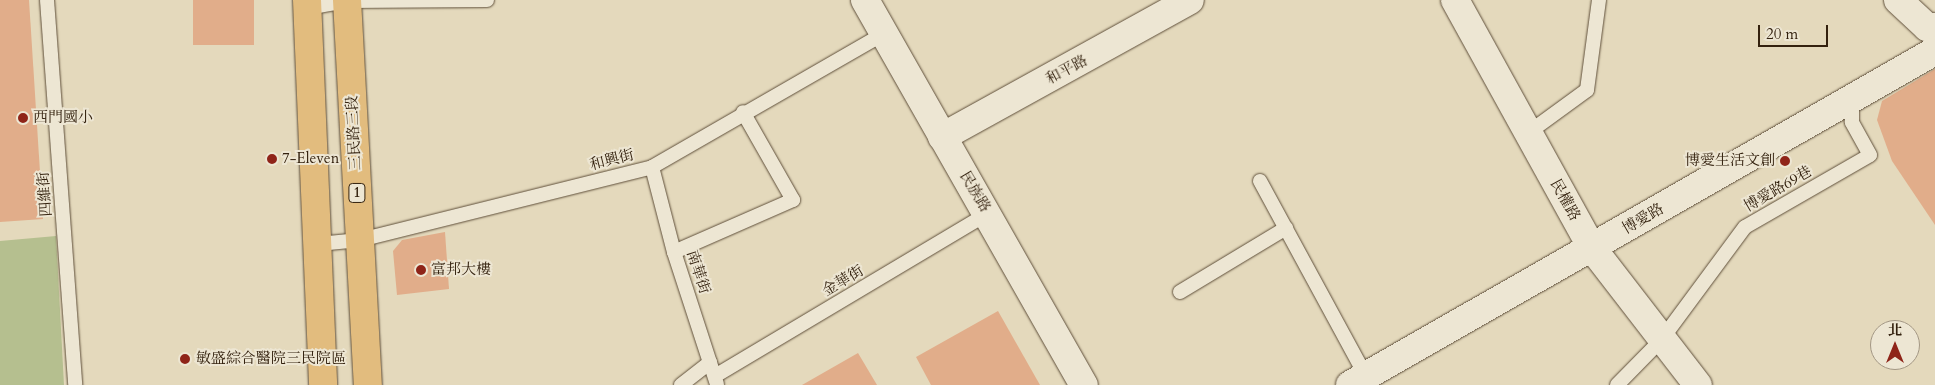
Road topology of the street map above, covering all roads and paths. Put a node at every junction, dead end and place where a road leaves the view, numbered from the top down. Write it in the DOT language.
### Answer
graph roads {
  1 [pos="47,0"];
  2 [pos="487,0"];
  3 [pos="865,0"];
  4 [pos="1190,0"];
  5 [pos="1455,0"];
  6 [pos="1599,0"];
  7 [pos="1898,0"];
  8 [pos="347,1"];
  9 [pos="307,4"];
  10 [pos="1935,27"];
  11 [pos="885,33"];
  12 [pos="1935,51"];
  13 [pos="1852,99"];
  14 [pos="743,112"];
  15 [pos="1528,132"];
  16 [pos="942,137"];
  17 [pos="652,167"];
  18 [pos="1260,181"];
  19 [pos="988,213"];
  20 [pos="1286,228"];
  21 [pos="360,240"];
  22 [pos="318,244"];
  23 [pos="1592,248"];
  24 [pos="674,252"];
  25 [pos="1180,292"];
  26 [pos="1662,339"];
  27 [pos="710,362"];
  28 [pos="1358,380"];
  29 [pos="717,381"];
  30 [pos="75,385"];
  31 [pos="323,385"];
  32 [pos="368,385"];
  33 [pos="681,385"];
  34 [pos="1084,385"];
  35 [pos="1617,385"];
  36 [pos="1698,385"];
  1 -- 30 [label="lane, 四維街"];
  2 -- 8 [label="lane"];
  3 -- 11 [label="street, 民族路"];
  4 -- 16 [label="street, 和平路"];
  5 -- 15 [label="street, 民權路"];
  6 -- 15 [label="lane"];
  7 -- 10 [label="street"];
  8 -- 9 [label="lane"];
  8 -- 21 [label="main road, 三民路三段 / 1"];
  9 -- 22 [label="main road"];
  11 -- 14 [label="lane, 和興街"];
  11 -- 16 [label="street, 民族路"];
  12 -- 13 [label="street, 博愛路"];
  13 -- 23 [label="street, 博愛路"];
  13 -- 26 [label="lane, 博愛路69巷"];
  14 -- 17 [label="lane, 和興街"];
  14 -- 24 [label="lane"];
  15 -- 23 [label="street, 民權路"];
  16 -- 19 [label="street, 民族路"];
  17 -- 21 [label="lane, 和興街"];
  17 -- 24 [label="lane, 南華街"];
  18 -- 20 [label="lane"];
  19 -- 29 [label="lane, 金華街"];
  19 -- 34 [label="street, 民族路"];
  20 -- 25 [label="lane"];
  20 -- 28 [label="lane"];
  21 -- 22 [label="lane, 和興街"];
  21 -- 32 [label="main road, 三民路三段 / 1"];
  22 -- 31 [label="main road"];
  23 -- 26 [label="street, 民權路"];
  23 -- 28 [label="street, 博愛路"];
  24 -- 27 [label="lane, 南華街"];
  26 -- 35 [label="lane"];
  26 -- 36 [label="street, 民權路"];
  27 -- 29 [label="lane, 南華街"];
  27 -- 33 [label="lane"];
}
